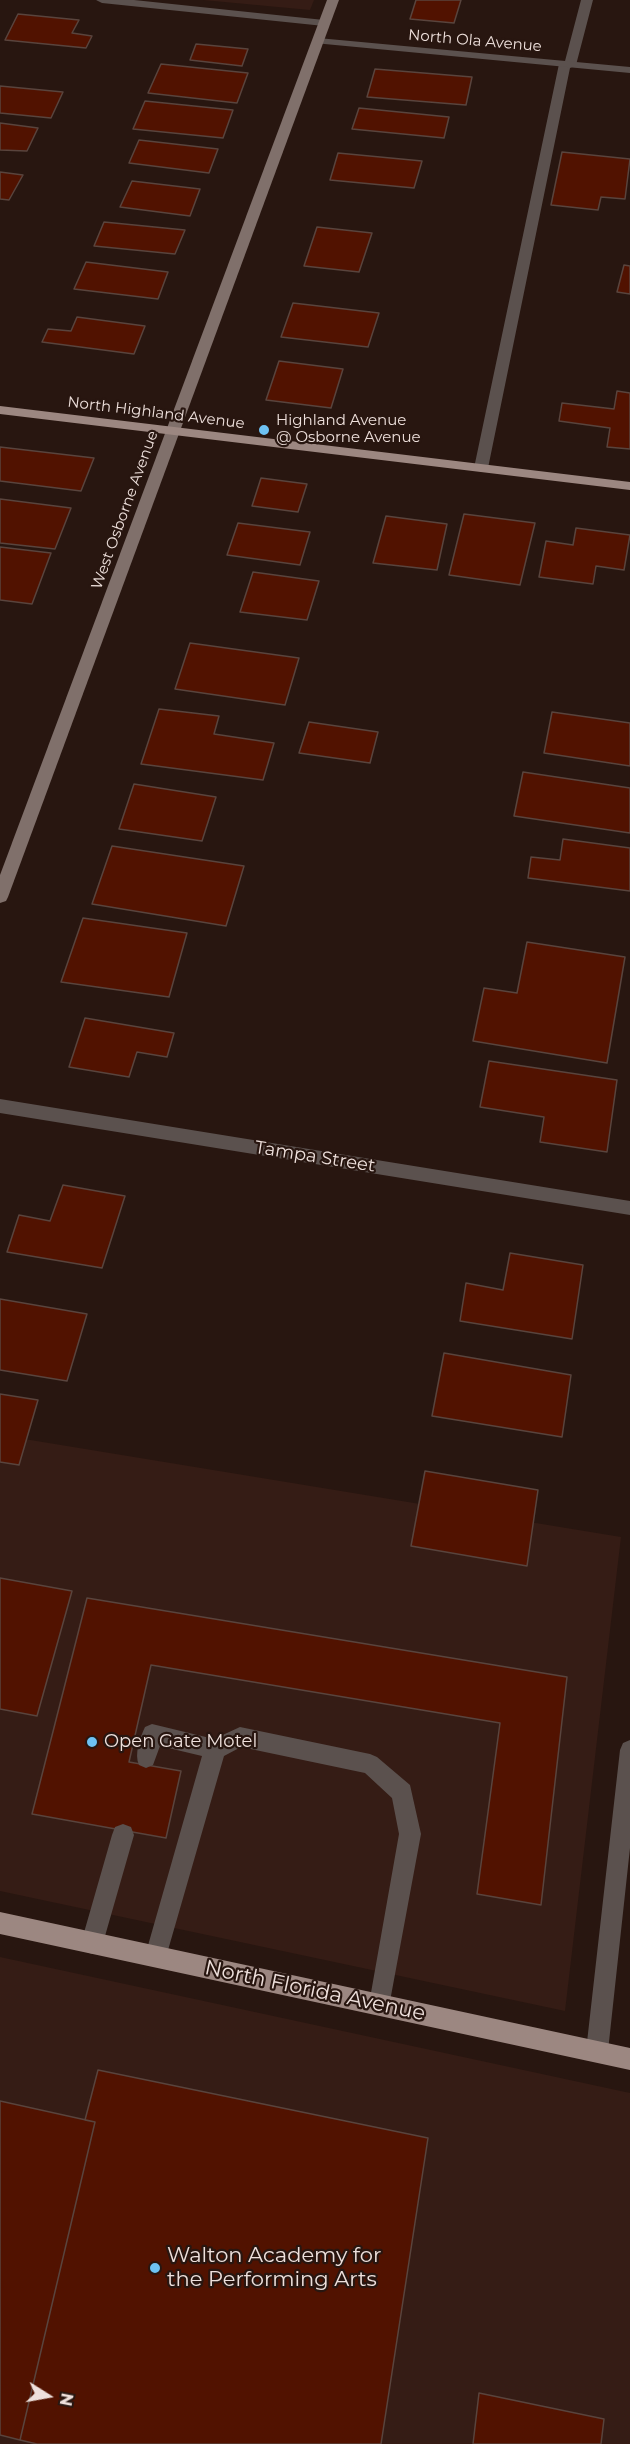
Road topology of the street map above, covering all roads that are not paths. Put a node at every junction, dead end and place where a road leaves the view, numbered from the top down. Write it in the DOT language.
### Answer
graph roads {
  1 [pos="102,0"];
  2 [pos="333,0"];
  3 [pos="587,0"];
  4 [pos="324,23"];
  5 [pos="318,41"];
  6 [pos="568,64"];
  7 [pos="630,70"];
  8 [pos="0,411"];
  9 [pos="172,431"];
  10 [pos="481,468"];
  11 [pos="630,486"];
  12 [pos="0,897"];
  13 [pos="0,1106"];
  14 [pos="630,1208"];
  15 [pos="215,1749"];
  16 [pos="630,1750"];
  17 [pos="146,1758"];
  18 [pos="123,1835"];
  19 [pos="0,1923"];
  20 [pos="92,1943"];
  21 [pos="156,1956"];
  22 [pos="380,2004"];
  23 [pos="597,2051"];
  24 [pos="630,2059"];
  1 -- 4 [label="street"];
  2 -- 4 [label="street, West Osborne Avenue"];
  3 -- 6 [label="street"];
  4 -- 5 [label="street, West Osborne Avenue"];
  5 -- 6 [label="street, North Ola Avenue"];
  5 -- 9 [label="street, West Osborne Avenue"];
  6 -- 7 [label="street, North Ola Avenue"];
  6 -- 10 [label="street"];
  8 -- 9 [label="main road, North Highland Avenue"];
  9 -- 10 [label="main road, North Highland Avenue"];
  9 -- 12 [label="street, West Osborne Avenue"];
  10 -- 11 [label="main road, North Highland Avenue"];
  13 -- 14 [label="street, Tampa Street"];
  15 -- 17 [label="street"];
  15 -- 21 [label="street"];
  15 -- 22 [label="street"];
  16 -- 23 [label="street"];
  18 -- 20 [label="street"];
  19 -- 20 [label="main road, North Florida Avenue"];
  20 -- 21 [label="main road, North Florida Avenue"];
  21 -- 22 [label="main road, North Florida Avenue"];
  22 -- 23 [label="main road, North Florida Avenue"];
  23 -- 24 [label="main road, North Florida Avenue"];
}
